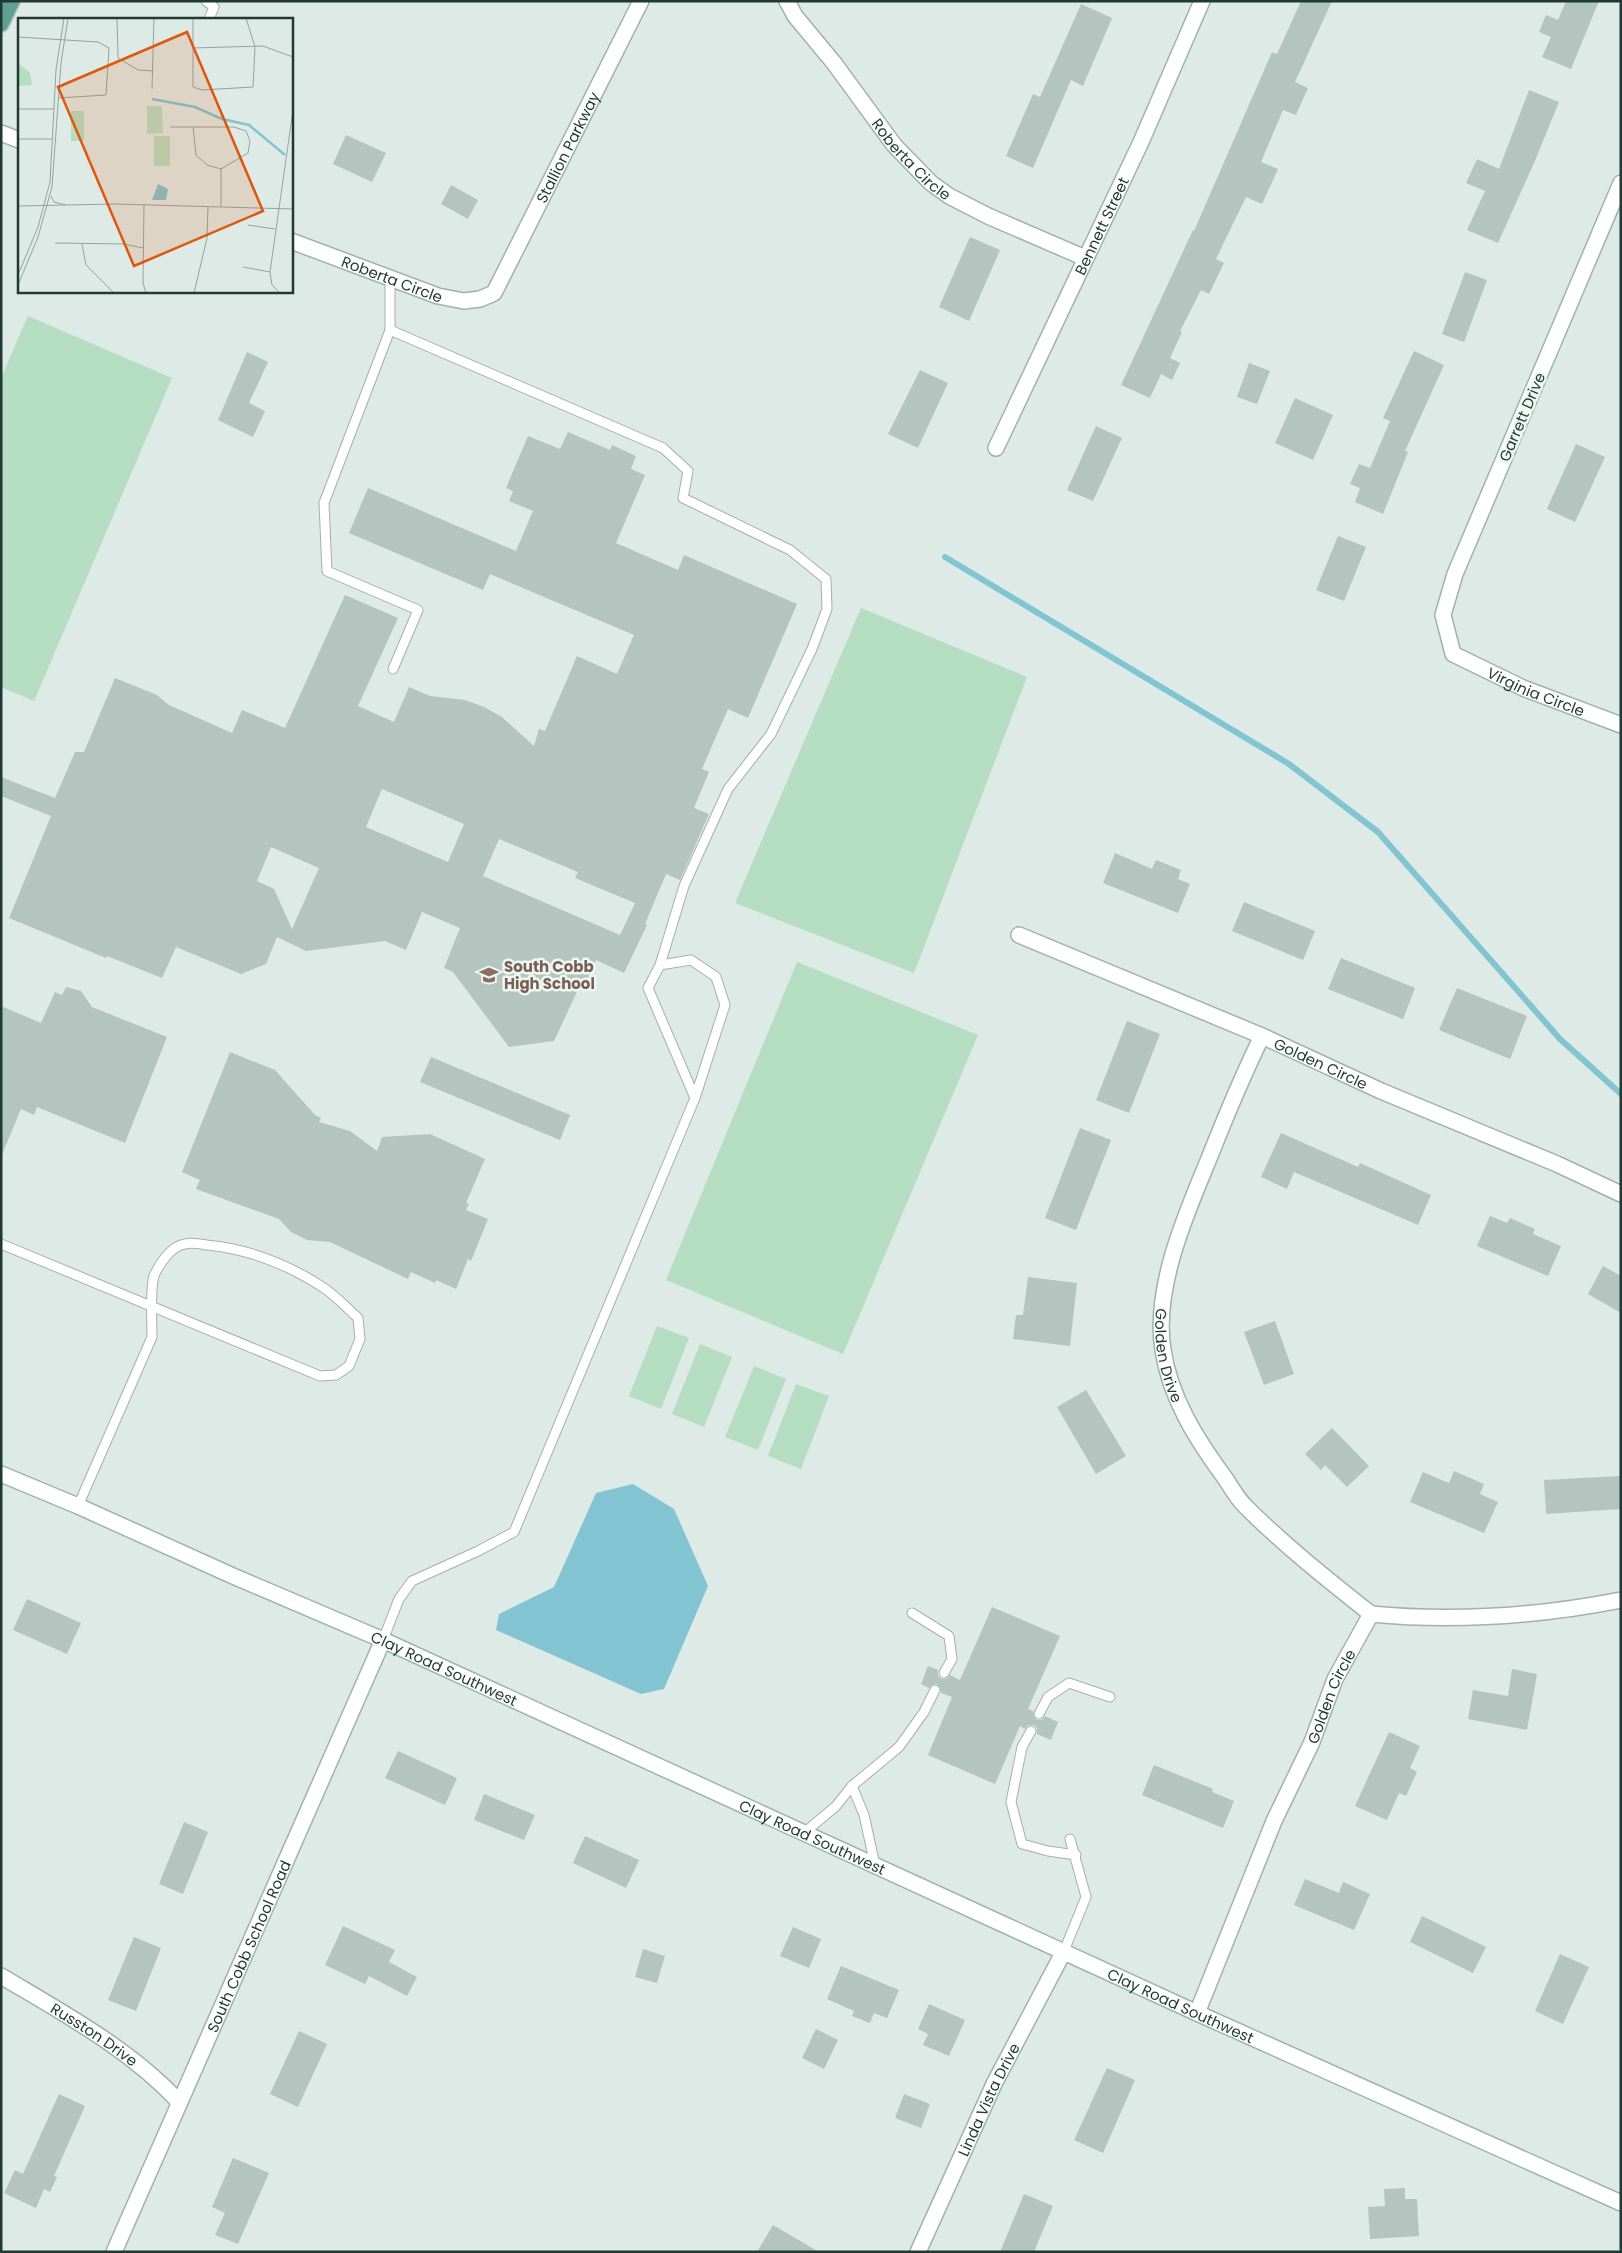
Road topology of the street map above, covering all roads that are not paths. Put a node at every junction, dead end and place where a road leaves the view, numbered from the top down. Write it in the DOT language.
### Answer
graph roads {
  1 [pos="12,1"];
  2 [pos="206,1"];
  3 [pos="641,1"];
  4 [pos="787,1"];
  5 [pos="1202,1"];
  6 [pos="209,18"];
  7 [pos="1,24"];
  8 [pos="1,133"];
  9 [pos="18,140"];
  10 [pos="1619,192"];
  11 [pos="292,241"];
  12 [pos="1085,258"];
  13 [pos="390,278"];
  14 [pos="494,293"];
  15 [pos="390,330"];
  16 [pos="996,448"];
  17 [pos="1453,654"];
  18 [pos="393,669"];
  19 [pos="1621,725"];
  20 [pos="1019,935"];
  21 [pos="660,965"];
  22 [pos="1262,1036"];
  23 [pos="695,1098"];
  24 [pos="1621,1194"];
  25 [pos="1,1244"];
  26 [pos="152,1306"];
  27 [pos="1,1474"];
  28 [pos="78,1506"];
  29 [pos="1621,1600"];
  30 [pos="912,1613"];
  31 [pos="1372,1614"];
  32 [pos="383,1640"];
  33 [pos="944,1673"];
  34 [pos="935,1690"];
  35 [pos="1110,1697"];
  36 [pos="1039,1714"];
  37 [pos="1031,1731"];
  38 [pos="852,1786"];
  39 [pos="804,1833"];
  40 [pos="1070,1838"];
  41 [pos="1076,1855"];
  42 [pos="875,1865"];
  43 [pos="1064,1951"];
  44 [pos="1,1976"];
  45 [pos="1197,2013"];
  46 [pos="179,2102"];
  47 [pos="1621,2203"];
  48 [pos="114,2252"];
  49 [pos="918,2252"];
  1 -- 7 [label="main road"];
  2 -- 6 [label="lane"];
  3 -- 14 [label="street, Stallion Parkway"];
  4 -- 12 [label="street, Roberta Circle"];
  5 -- 12 [label="street, Bennett Street"];
  8 -- 9 [label="street"];
  10 -- 17 [label="street, Garrett Drive"];
  11 -- 13 [label="street, Roberta Circle"];
  12 -- 16 [label="street, Bennett Street"];
  13 -- 14 [label="street, Roberta Circle"];
  13 -- 15 [label="lane"];
  15 -- 18 [label="lane"];
  15 -- 21 [label="lane"];
  17 -- 19 [label="street, Virginia Circle"];
  20 -- 22 [label="street, Golden Circle"];
  21 -- 23 [label="lane"];
  21 -- 23 [label="lane"];
  22 -- 24 [label="street, Golden Circle"];
  22 -- 31 [label="street, Golden Drive"];
  23 -- 32 [label="lane"];
  25 -- 26 [label="lane"];
  26 -- 26 [label="lane"];
  26 -- 28 [label="lane"];
  27 -- 28 [label="street, Clay Road Southwest"];
  28 -- 32 [label="street, Clay Road Southwest"];
  29 -- 31 [label="street"];
  30 -- 33 [label="lane"];
  31 -- 45 [label="street, Golden Circle"];
  32 -- 39 [label="street, Clay Road Southwest"];
  32 -- 46 [label="street, South Cobb School Road"];
  34 -- 38 [label="lane"];
  35 -- 36 [label="lane"];
  37 -- 41 [label="lane"];
  38 -- 39 [label="lane"];
  38 -- 42 [label="lane"];
  39 -- 42 [label="street, Clay Road Southwest"];
  40 -- 41 [label="lane"];
  41 -- 43 [label="lane"];
  42 -- 43 [label="street, Clay Road Southwest"];
  43 -- 45 [label="street, Clay Road Southwest"];
  43 -- 49 [label="street, Linda Vista Drive"];
  44 -- 46 [label="street, Russton Drive"];
  45 -- 47 [label="street, Clay Road Southwest"];
  46 -- 48 [label="street, South Cobb School Road"];
}
